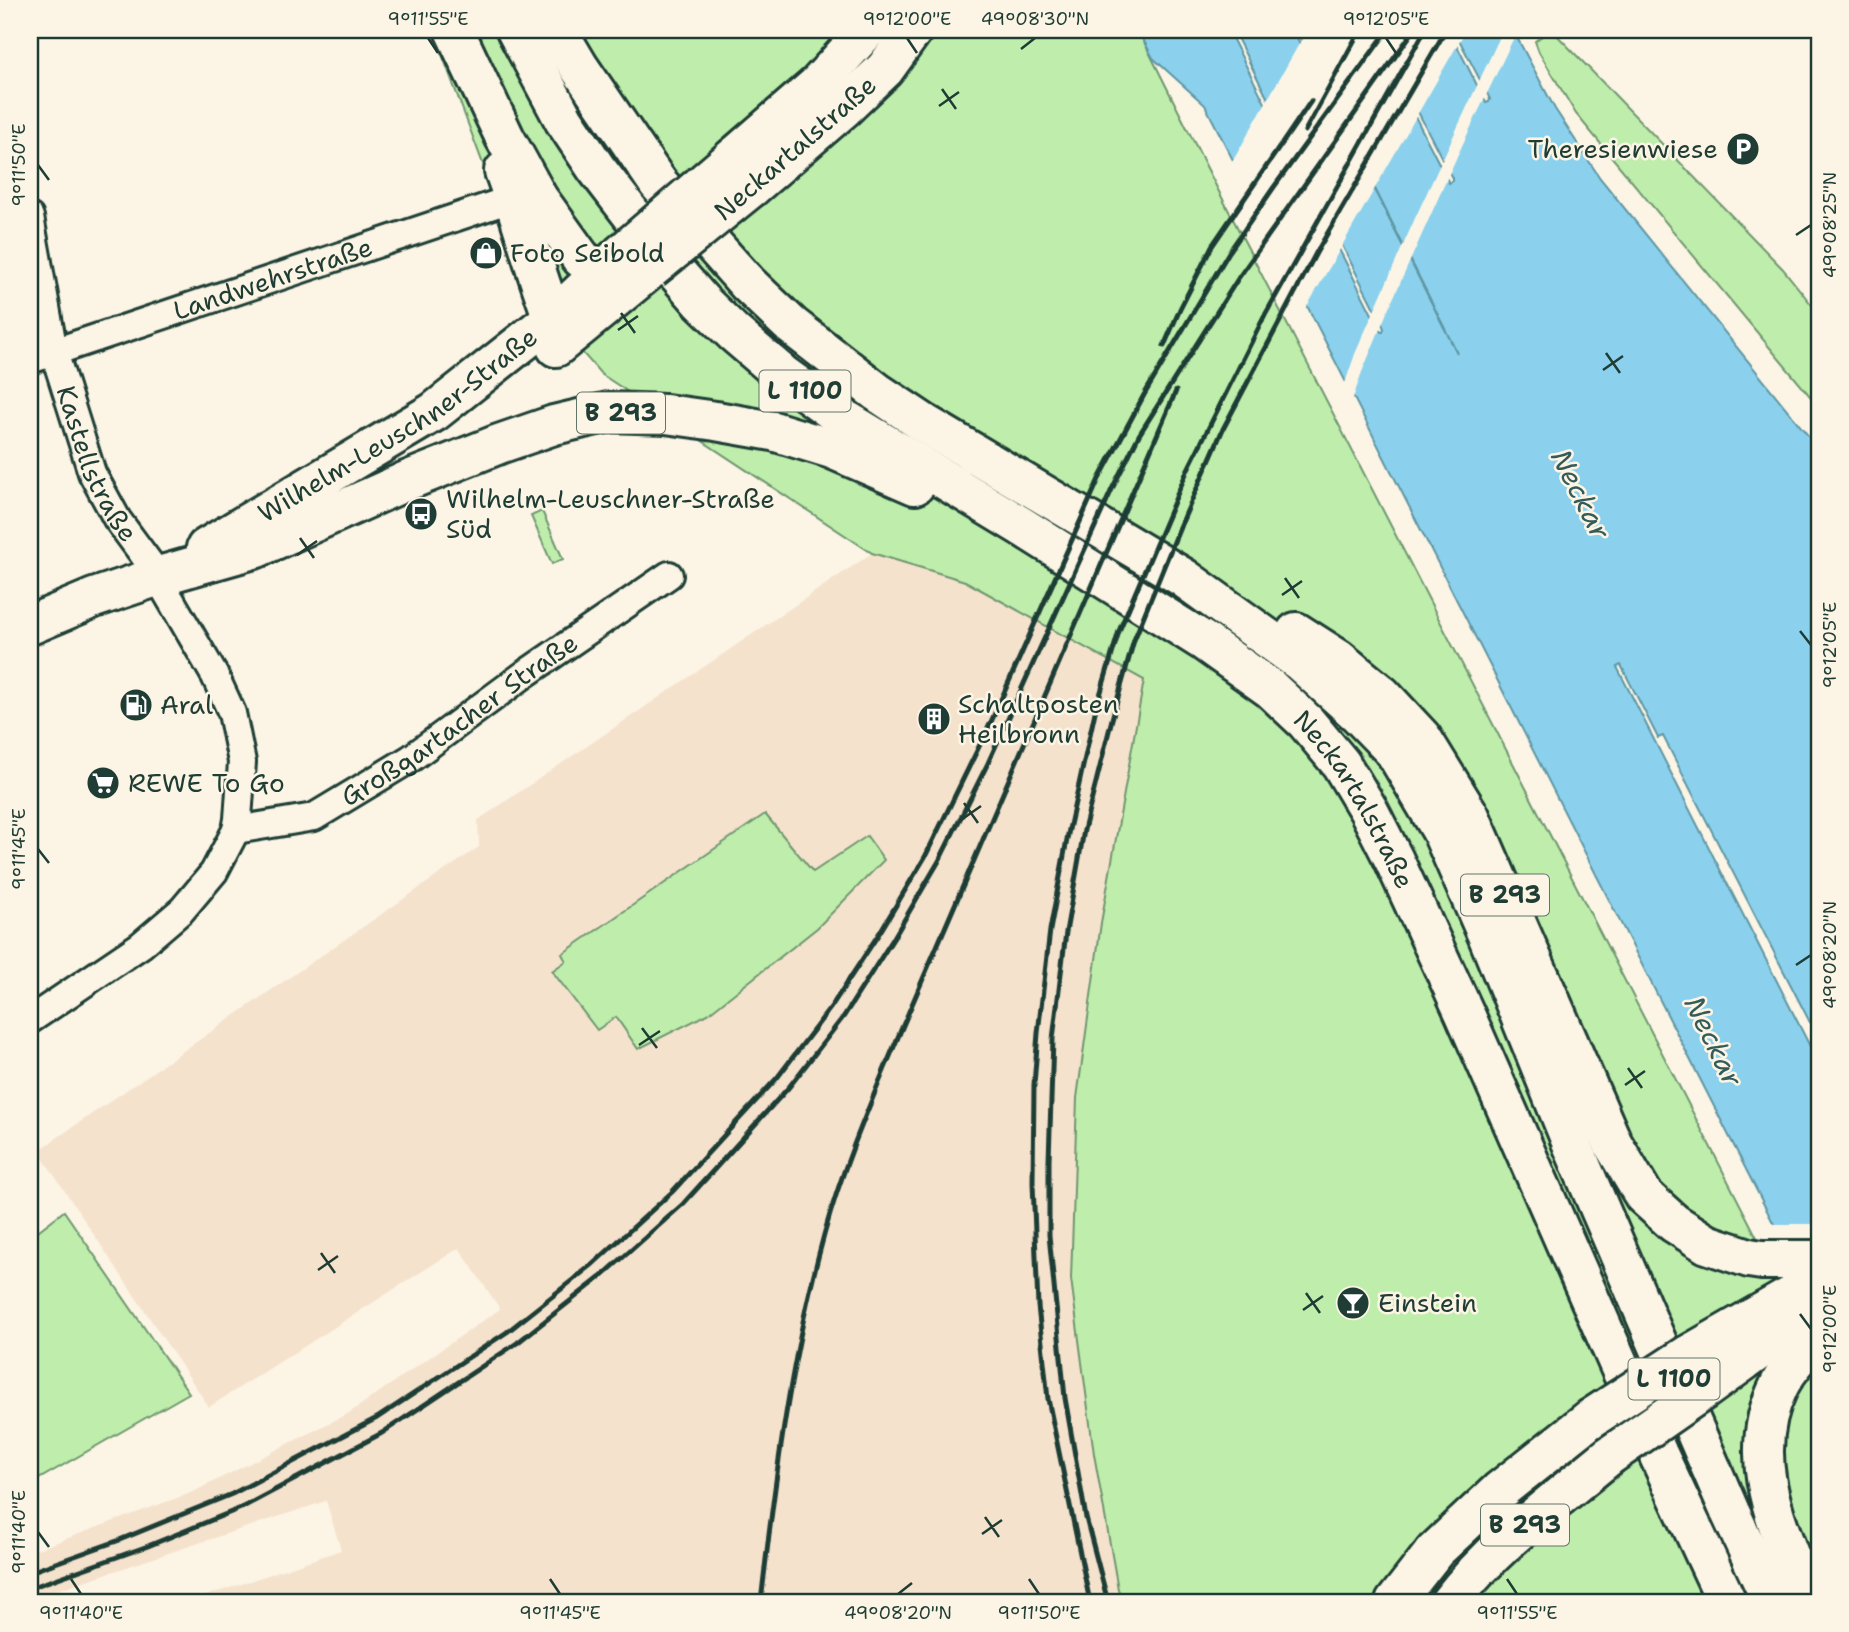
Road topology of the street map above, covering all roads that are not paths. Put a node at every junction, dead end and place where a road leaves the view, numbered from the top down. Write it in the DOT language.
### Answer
graph roads {
  1 [pos="453,30"];
  2 [pos="516,30"];
  3 [pos="557,30"];
  4 [pos="582,30"];
  5 [pos="867,30"];
  6 [pos="913,30"];
  7 [pos="639,156"];
  8 [pos="743,172"];
  9 [pos="514,198"];
  10 [pos="30,217"];
  11 [pos="626,270"];
  12 [pos="553,318"];
  13 [pos="42,356"];
  14 [pos="349,506"];
  15 [pos="1021,526"];
  16 [pos="669,575"];
  17 [pos="159,576"];
  18 [pos="1184,578"];
  19 [pos="30,625"];
  20 [pos="236,830"];
  21 [pos="30,1020"];
  22 [pos="1819,1260"];
  23 [pos="1819,1280"];
  24 [pos="1804,1326"];
  25 [pos="1686,1517"];
  26 [pos="1395,1602"];
  27 [pos="1450,1602"];
  28 [pos="1707,1602"];
  29 [pos="1727,1602"];
  30 [pos="1772,1602"];
  31 [pos="1808,1602"];
  1 -- 9 [label="main road"];
  1 -- 11 [label="main road"];
  2 -- 15 [label="main road, Neckartalstraße / L 1100"];
  3 -- 7 [label="main road, Neckartalstraße"];
  4 -- 7 [label="main road, Neckartalstraße"];
  5 -- 8 [label="main road, Neckartalstraße / B 293"];
  6 -- 8 [label="main road, Neckartalstraße"];
  7 -- 18 [label="main road, Neckartalstraße / B 293"];
  8 -- 11 [label="main road, Neckartalstraße / B 293, bridge"];
  9 -- 12 [label="main road"];
  9 -- 13 [label="street, Landwehrstraße"];
  10 -- 13 [label="street, Kastellstraße"];
  11 -- 12 [label="main road, Wilhelm-Leuschner-Straße / B 293"];
  11 -- 14 [label="main road, Neckartalstraße"];
  12 -- 17 [label="main road, Wilhelm-Leuschner-Straße / B 293"];
  13 -- 17 [label="street, Kastellstraße"];
  14 -- 15 [label="main road, Wilhelm-Leuschner-Straße / B 293"];
  14 -- 17 [label="main road, Wilhelm-Leuschner-Straße / B 293"];
  15 -- 25 [label="main road, Neckartalstraße / B 293"];
  16 -- 20 [label="street, Großgartacher Straße"];
  17 -- 19 [label="main road, Wilhelm-Leuschner-Straße / B 293"];
  17 -- 20 [label="street"];
  18 -- 22 [label="main road, Neckartalstraße / B 293"];
  18 -- 30 [label="main road, Neckartalstraße / L 1100"];
  20 -- 21 [label="street"];
  23 -- 24 [label="main road"];
  24 -- 26 [label="main road, bridge"];
  24 -- 27 [label="main road, B 293, bridge"];
  24 -- 31 [label="main road"];
  25 -- 28 [label="main road, B 293"];
  25 -- 29 [label="main road, Neckartalstraße"];
}
